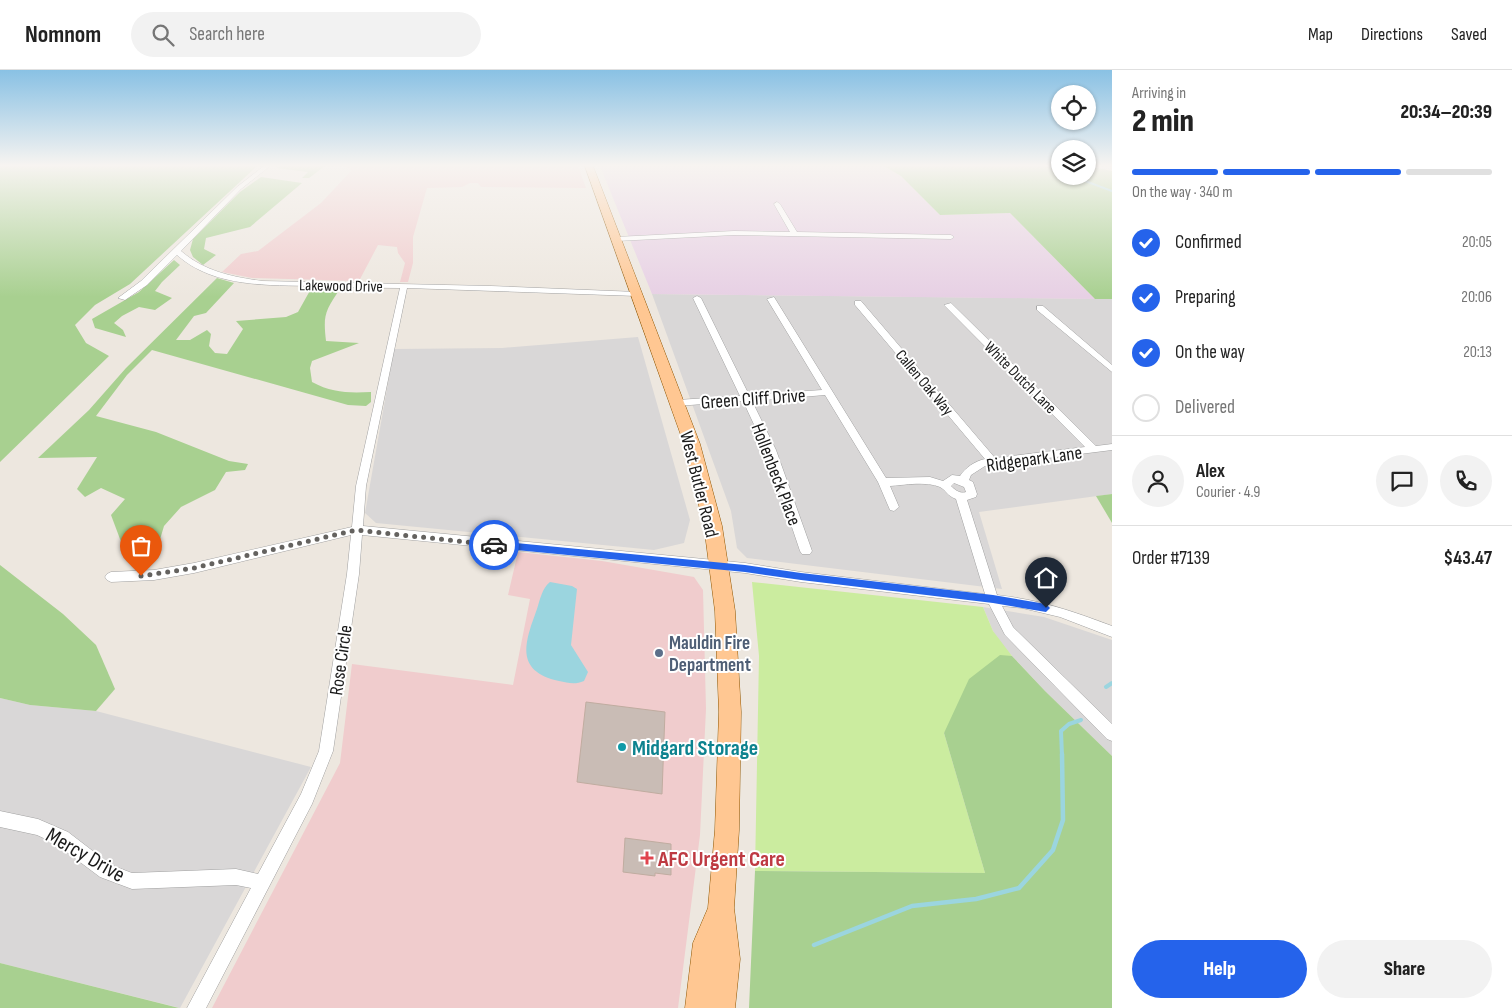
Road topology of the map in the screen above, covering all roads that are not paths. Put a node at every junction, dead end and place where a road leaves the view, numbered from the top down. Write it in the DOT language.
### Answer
graph roads {
  1 [pos="218,210"];
  2 [pos="605,210"];
  3 [pos="780,210"];
  4 [pos="795,234"];
  5 [pos="952,237"];
  6 [pos="616,239"];
  7 [pos="177,251"];
  8 [pos="404,286"];
  9 [pos="637,294"];
  10 [pos="122,298"];
  11 [pos="698,298"];
  12 [pos="771,299"];
  13 [pos="858,302"];
  14 [pos="948,305"];
  15 [pos="1040,308"];
  16 [pos="1112,369"];
  17 [pos="829,392"];
  18 [pos="747,398"];
  19 [pos="677,404"];
  20 [pos="1112,447"];
  21 [pos="1093,450"];
  22 [pos="992,461"];
  23 [pos="962,481"];
  24 [pos="883,482"];
  25 [pos="946,485"];
  26 [pos="960,497"];
  27 [pos="894,507"];
  28 [pos="356,530"];
  29 [pos="806,551"];
  30 [pos="718,565"];
  31 [pos="111,577"];
  32 [pos="993,599"];
  33 [pos="1112,632"];
  34 [pos="1112,734"];
  35 [pos="0,819"];
  36 [pos="262,883"];
  37 [pos="721,908"];
  38 [pos="196,1008"];
  39 [pos="699,1008"];
  40 [pos="722,1008"];
  1 -- 7 [label="street"];
  2 -- 6 [label="main road, West Butler Road"];
  3 -- 4 [label="street"];
  4 -- 5 [label="street"];
  4 -- 6 [label="street"];
  6 -- 9 [label="main road, West Butler Road"];
  7 -- 8 [label="street, Lakewood Drive"];
  7 -- 10 [label="street"];
  8 -- 9 [label="street, Lakewood Drive"];
  8 -- 28 [label="street, Rose Circle"];
  9 -- 19 [label="main road, West Butler Road"];
  11 -- 18 [label="street, Hollenbeck Place"];
  12 -- 17 [label="street"];
  13 -- 22 [label="street, Callen Oak Way"];
  14 -- 21 [label="street, White Dutch Lane"];
  15 -- 16 [label="street"];
  17 -- 18 [label="street, Green Cliff Drive"];
  17 -- 24 [label="street"];
  18 -- 19 [label="street, Green Cliff Drive"];
  18 -- 29 [label="street, Hollenbeck Place"];
  19 -- 30 [label="main road, West Butler Road"];
  20 -- 21 [label="street, Ridgepark Lane"];
  21 -- 22 [label="street, Ridgepark Lane"];
  22 -- 23 [label="street, Ridgepark Lane"];
  23 -- 25 [label="street"];
  23 -- 26 [label="street"];
  24 -- 25 [label="street"];
  24 -- 27 [label="street"];
  25 -- 26 [label="street"];
  26 -- 32 [label="street"];
  28 -- 30 [label="street"];
  28 -- 31 [label="street"];
  28 -- 36 [label="street, Rose Circle"];
  30 -- 32 [label="street"];
  30 -- 37 [label="main road, West Butler Road"];
  32 -- 33 [label="street"];
  32 -- 34 [label="street"];
  35 -- 36 [label="street, Mercy Drive"];
  36 -- 38 [label="street, Rose Circle"];
  37 -- 39 [label="main road, West Butler Road"];
  37 -- 40 [label="main road, West Butler Road"];
}
